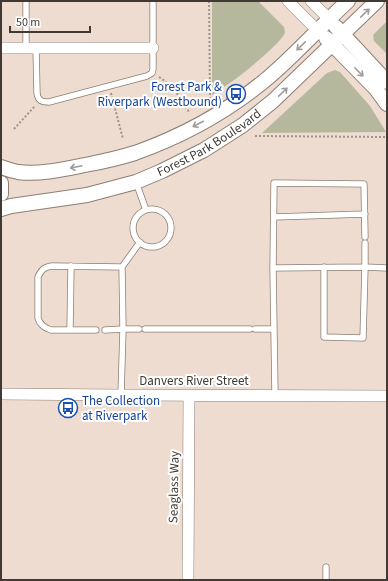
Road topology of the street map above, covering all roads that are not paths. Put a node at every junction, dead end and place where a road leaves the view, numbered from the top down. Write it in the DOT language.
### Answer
graph roads {
  1 [pos="26,1"];
  2 [pos="153,1"];
  3 [pos="288,1"];
  4 [pos="311,1"];
  5 [pos="348,1"];
  6 [pos="377,1"];
  7 [pos="329,19"];
  8 [pos="318,31"];
  9 [pos="342,34"];
  10 [pos="332,44"];
  11 [pos="1,48"];
  12 [pos="31,48"];
  13 [pos="153,48"];
  14 [pos="387,82"];
  15 [pos="387,104"];
  16 [pos="1,167"];
  17 [pos="136,182"];
  18 [pos="1,183"];
  19 [pos="1,194"];
  20 [pos="1,209"];
  21 [pos="146,210"];
  22 [pos="364,214"];
  23 [pos="274,217"];
  24 [pos="140,242"];
  25 [pos="71,266"];
  26 [pos="122,267"];
  27 [pos="365,267"];
  28 [pos="273,268"];
  29 [pos="324,268"];
  30 [pos="387,268"];
  31 [pos="123,329"];
  32 [pos="274,329"];
  33 [pos="70,330"];
  34 [pos="96,330"];
  35 [pos="104,330"];
  36 [pos="1,394"];
  37 [pos="121,395"];
  38 [pos="189,395"];
  39 [pos="275,395"];
  40 [pos="387,396"];
  41 [pos="326,567"];
  42 [pos="188,580"];
  43 [pos="326,580"];
  1 -- 12 [label="lane"];
  2 -- 13 [label="lane"];
  3 -- 8 [label="street"];
  4 -- 7 [label="street"];
  5 -- 7 [label="street, Forest Park Boulevard"];
  9 -- 6 [label="street, Forest Park Boulevard, one-way"];
  7 -- 8 [label="street, Forest Park Boulevard"];
  7 -- 9 [label="street"];
  8 -- 10 [label="street"];
  8 -- 16 [label="street, Forest Park Boulevard, one-way"];
  9 -- 10 [label="street, Forest Park Boulevard"];
  9 -- 14 [label="street"];
  10 -- 15 [label="street, one-way"];
  17 -- 10 [label="street, Forest Park Boulevard, one-way"];
  11 -- 12 [label="street"];
  12 -- 13 [label="street"];
  12 -- 13 [label="lane"];
  17 -- 20 [label="street, Forest Park Boulevard"];
  17 -- 21 [label="lane"];
  18 -- 19 [label="street"];
  21 -- 24 [label="lane"];
  21 -- 24 [label="lane"];
  22 -- 23 [label="lane"];
  22 -- 23 [label="lane"];
  22 -- 27 [label="lane"];
  23 -- 28 [label="lane"];
  24 -- 26 [label="lane"];
  25 -- 26 [label="lane"];
  25 -- 33 [label="lane"];
  25 -- 33 [label="lane"];
  26 -- 31 [label="lane"];
  27 -- 29 [label="lane"];
  27 -- 29 [label="lane"];
  27 -- 30 [label="lane"];
  28 -- 29 [label="lane"];
  28 -- 32 [label="lane"];
  31 -- 32 [label="lane"];
  31 -- 35 [label="lane"];
  31 -- 37 [label="lane"];
  32 -- 39 [label="lane"];
  33 -- 34 [label="lane"];
  36 -- 37 [label="street, Danvers River Street"];
  37 -- 38 [label="street, Danvers River Street"];
  38 -- 39 [label="street, Danvers River Street"];
  38 -- 42 [label="street, Seaglass Way"];
  39 -- 40 [label="street, Danvers River Street"];
  41 -- 43 [label="lane"];
}
